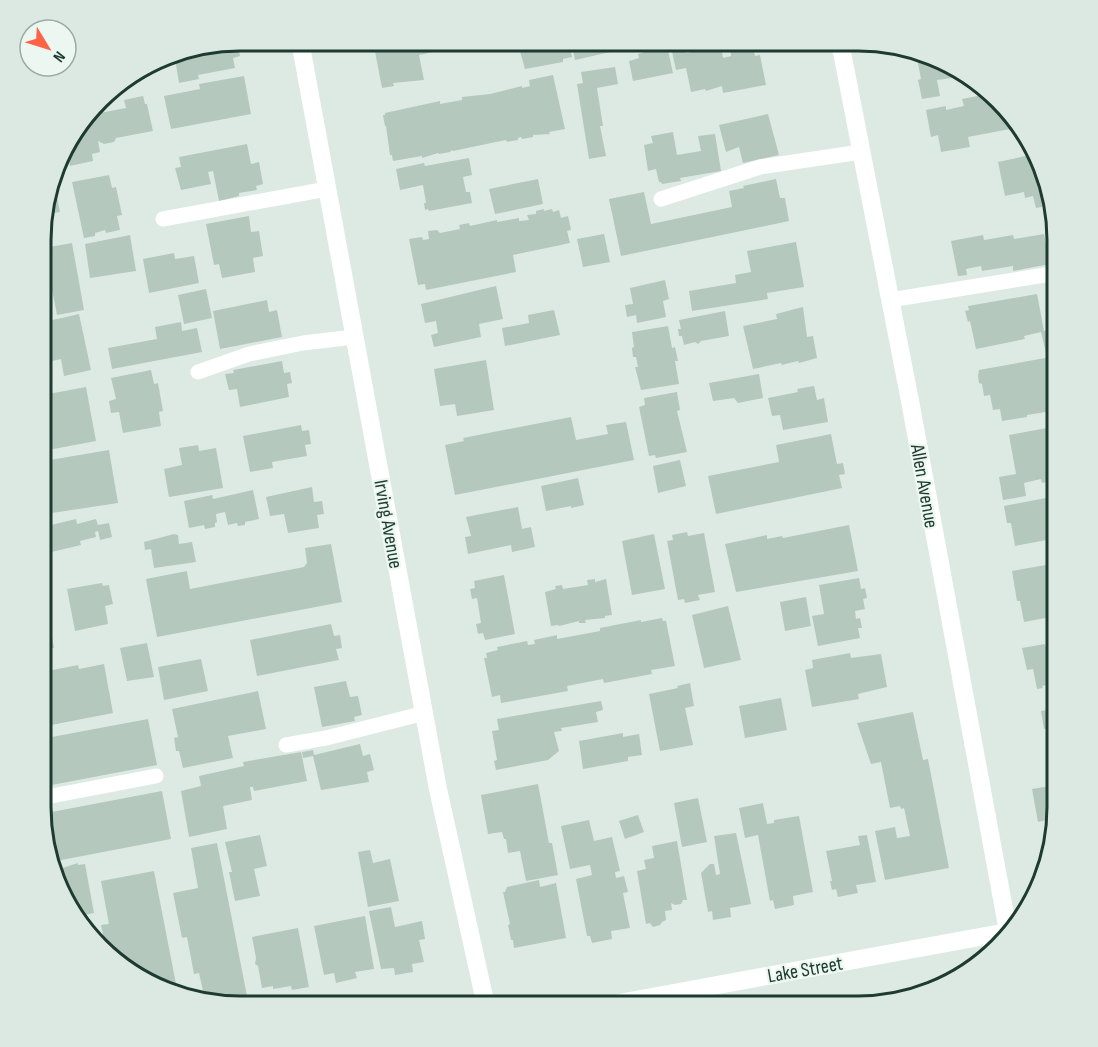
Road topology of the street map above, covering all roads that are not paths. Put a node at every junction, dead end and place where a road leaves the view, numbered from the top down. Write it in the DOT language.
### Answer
graph roads {
  1 [pos="302,51"];
  2 [pos="842,51"];
  3 [pos="861,152"];
  4 [pos="327,189"];
  5 [pos="661,199"];
  6 [pos="163,219"];
  7 [pos="1047,275"];
  8 [pos="890,300"];
  9 [pos="354,337"];
  10 [pos="198,372"];
  11 [pos="425,713"];
  12 [pos="286,745"];
  13 [pos="156,776"];
  14 [pos="51,796"];
  15 [pos="1006,924"];
  16 [pos="1000,932"];
  17 [pos="484,996"];
  18 [pos="657,996"];
  1 -- 4 [label="street, Irving Avenue"];
  2 -- 3 [label="street, Allen Avenue"];
  3 -- 5 [label="lane"];
  3 -- 8 [label="street, Allen Avenue"];
  4 -- 6 [label="lane"];
  4 -- 9 [label="street, Irving Avenue"];
  7 -- 8 [label="lane"];
  8 -- 15 [label="street, Allen Avenue"];
  9 -- 10 [label="lane"];
  9 -- 11 [label="street, Irving Avenue"];
  11 -- 12 [label="lane"];
  11 -- 17 [label="street, Irving Avenue"];
  13 -- 14 [label="lane"];
  16 -- 18 [label="street, Lake Street"];
}
